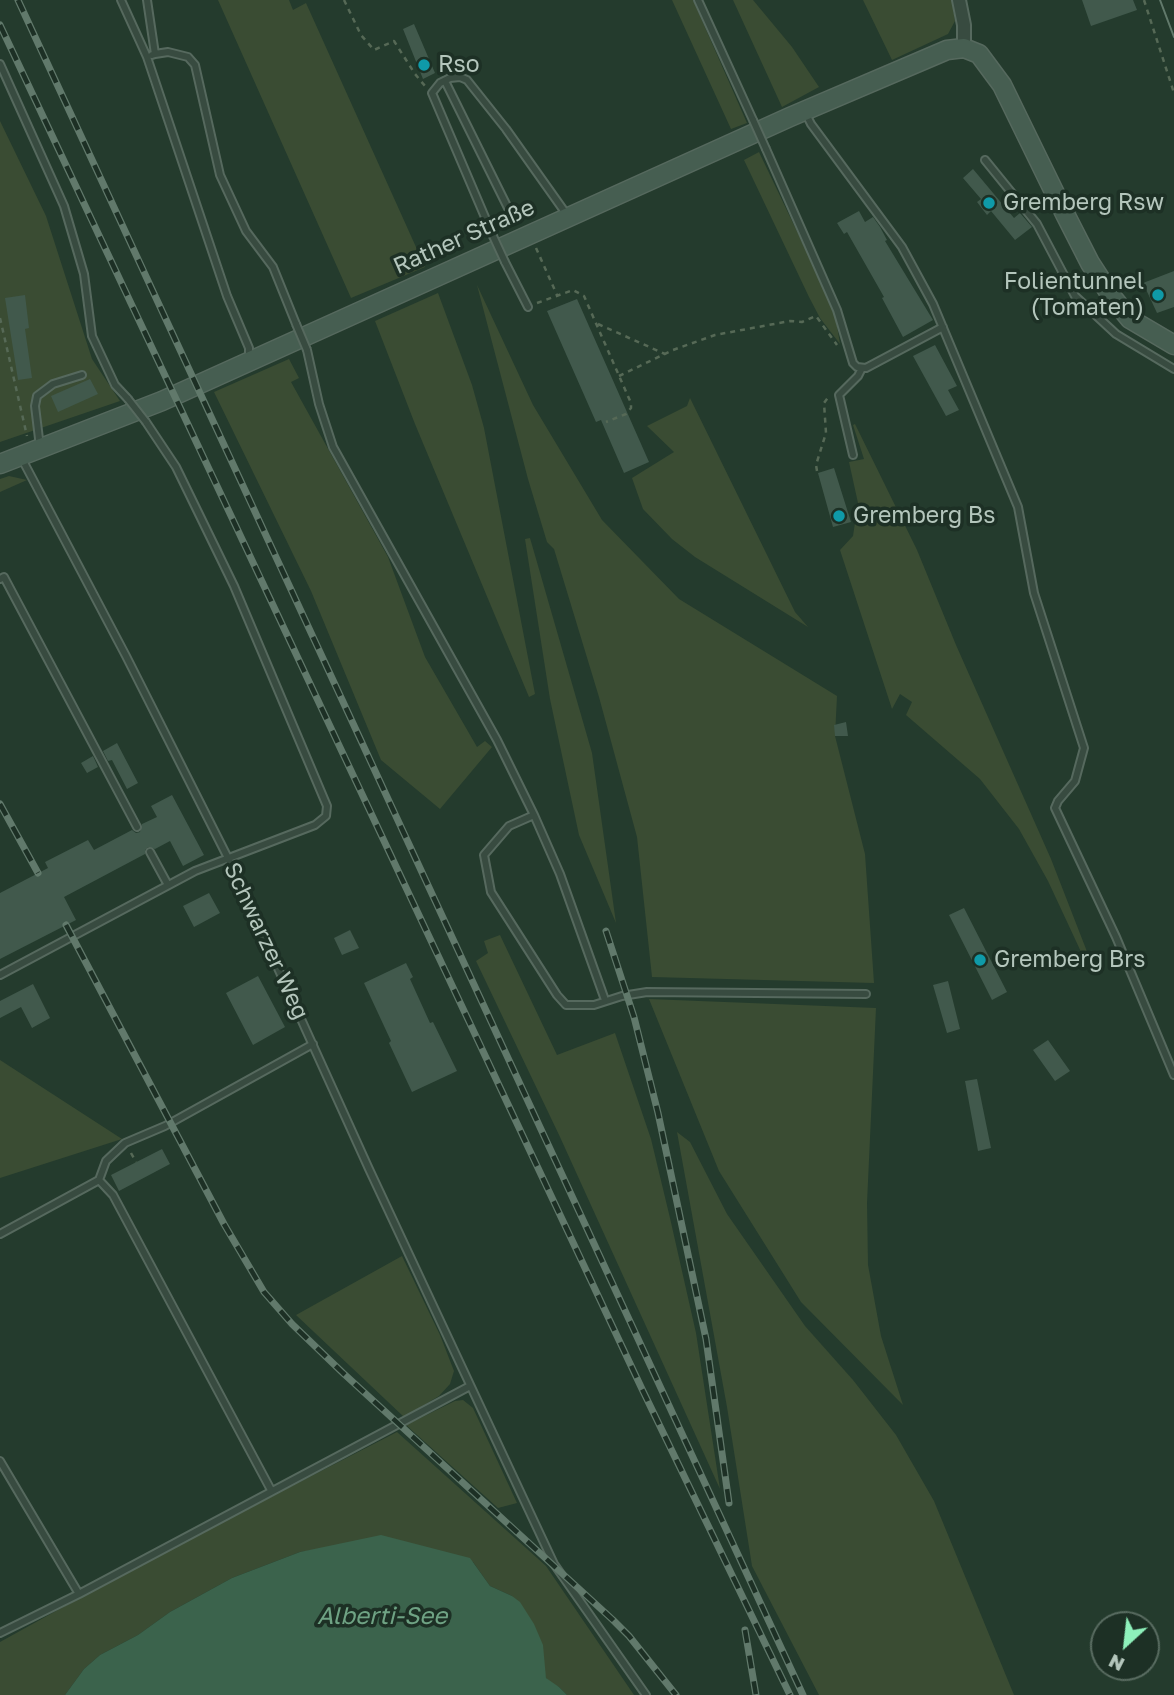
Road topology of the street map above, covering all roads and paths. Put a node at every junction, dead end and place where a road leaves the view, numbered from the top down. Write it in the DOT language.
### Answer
graph roads {
  1 [pos="121,0"];
  2 [pos="147,0"];
  3 [pos="344,0"];
  4 [pos="698,0"];
  5 [pos="959,0"];
  6 [pos="1144,0"];
  7 [pos="955,49"];
  8 [pos="155,54"];
  9 [pos="147,57"];
  10 [pos="0,64"];
  11 [pos="445,80"];
  12 [pos="432,93"];
  13 [pos="1174,93"];
  14 [pos="804,111"];
  15 [pos="985,160"];
  16 [pos="508,208"];
  17 [pos="568,217"];
  18 [pos="538,251"];
  19 [pos="557,295"];
  20 [pos="528,307"];
  21 [pos="0,318"];
  22 [pos="596,323"];
  23 [pos="943,327"];
  24 [pos="1174,345"];
  25 [pos="665,354"];
  26 [pos="249,360"];
  27 [pos="853,363"];
  28 [pos="862,368"];
  29 [pos="1174,369"];
  30 [pos="82,375"];
  31 [pos="619,376"];
  32 [pos="839,395"];
  33 [pos="607,422"];
  34 [pos="31,453"];
  35 [pos="853,455"];
  36 [pos="0,464"];
  37 [pos="817,471"];
  38 [pos="0,579"];
  39 [pos="534,815"];
  40 [pos="137,827"];
  41 [pos="150,852"];
  42 [pos="228,858"];
  43 [pos="168,885"];
  44 [pos="0,975"];
  45 [pos="866,993"];
  46 [pos="606,1000"];
  47 [pos="313,1044"];
  48 [pos="1174,1075"];
  49 [pos="99,1180"];
  50 [pos="0,1234"];
  51 [pos="470,1386"];
  52 [pos="0,1461"];
  53 [pos="271,1490"];
  54 [pos="79,1594"];
  55 [pos="0,1633"];
  56 [pos="646,1695"];
  1 -- 9 [label="lane"];
  2 -- 8 [label="lane"];
  3 -- 12 [label="path"];
  4 -- 27 [label="lane, bridge"];
  5 -- 7 [label="street"];
  6 -- 13 [label="path"];
  7 -- 14 [label="street, Rather Straße"];
  7 -- 24 [label="street"];
  8 -- 9 [label="lane"];
  8 -- 39 [label="lane, bridge"];
  9 -- 26 [label="lane"];
  10 -- 42 [label="lane, bridge"];
  11 -- 12 [label="lane"];
  11 -- 16 [label="lane"];
  11 -- 17 [label="lane"];
  12 -- 20 [label="lane, bridge"];
  14 -- 17 [label="street, Rather Straße"];
  14 -- 23 [label="lane"];
  15 -- 29 [label="lane"];
  17 -- 26 [label="street, Rather Straße"];
  18 -- 19 [label="path"];
  19 -- 20 [label="path"];
  19 -- 22 [label="path"];
  21 -- 34 [label="path"];
  22 -- 25 [label="path"];
  22 -- 31 [label="path"];
  23 -- 28 [label="lane"];
  23 -- 48 [label="lane"];
  25 -- 27 [label="path"];
  25 -- 31 [label="path"];
  26 -- 34 [label="street, Rather Straße"];
  27 -- 28 [label="lane"];
  28 -- 32 [label="lane"];
  30 -- 34 [label="lane"];
  31 -- 33 [label="path"];
  32 -- 35 [label="lane"];
  32 -- 37 [label="path"];
  34 -- 36 [label="street, Rather Straße"];
  34 -- 42 [label="lane, Schwarzer Weg"];
  38 -- 40 [label="lane"];
  39 -- 46 [label="lane"];
  39 -- 46 [label="lane"];
  41 -- 43 [label="lane"];
  42 -- 43 [label="lane"];
  42 -- 47 [label="lane, Schwarzer Weg"];
  43 -- 44 [label="lane"];
  45 -- 46 [label="lane"];
  47 -- 49 [label="lane"];
  47 -- 51 [label="lane, Schwarzer Weg"];
  49 -- 50 [label="lane"];
  49 -- 53 [label="lane"];
  51 -- 53 [label="lane"];
  51 -- 56 [label="lane, Schwarzer Weg"];
  52 -- 54 [label="lane"];
  53 -- 54 [label="lane"];
  54 -- 55 [label="lane"];
}
